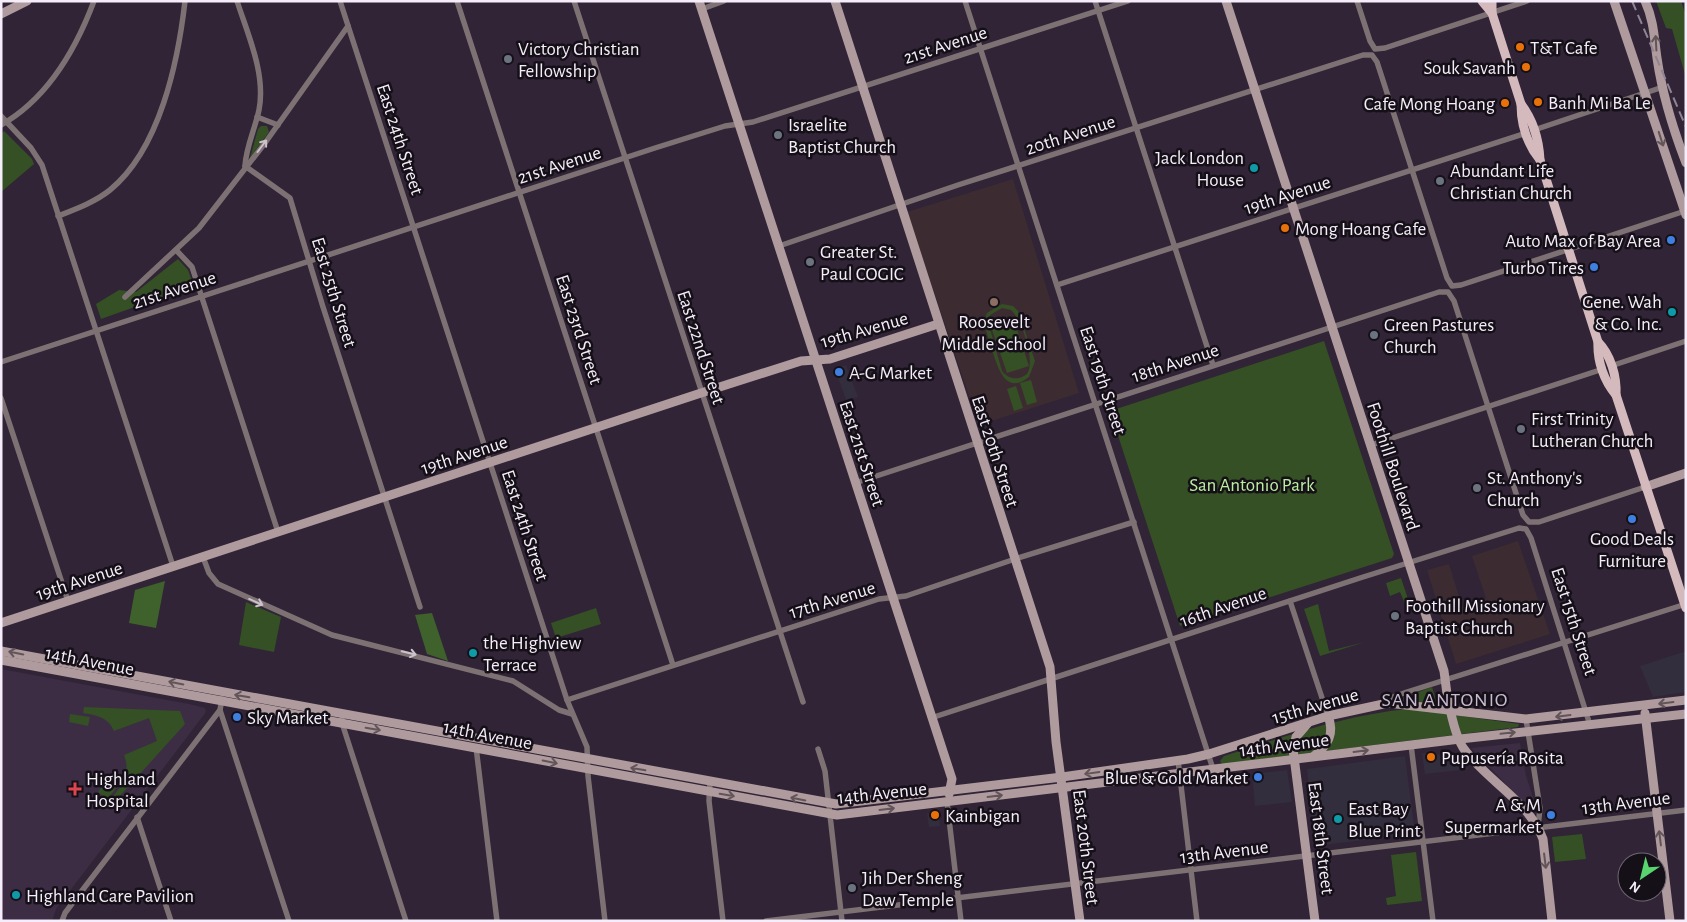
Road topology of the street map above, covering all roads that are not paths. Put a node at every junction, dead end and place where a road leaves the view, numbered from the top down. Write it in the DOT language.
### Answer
graph roads {
  1 [pos="27,1"];
  2 [pos="94,1"];
  3 [pos="185,1"];
  4 [pos="237,1"];
  5 [pos="340,1"];
  6 [pos="457,1"];
  7 [pos="574,1"];
  8 [pos="724,1"];
  9 [pos="835,1"];
  10 [pos="965,1"];
  11 [pos="1096,1"];
  12 [pos="1128,1"];
  13 [pos="1226,1"];
  14 [pos="1357,1"];
  15 [pos="1482,1"];
  16 [pos="1492,1"];
  17 [pos="1527,1"];
  18 [pos="1614,1"];
  19 [pos="1645,1"];
  20 [pos="700,5"];
  21 [pos="1099,11"];
  22 [pos="1492,13"];
  23 [pos="1,14"];
  24 [pos="348,26"];
  25 [pos="980,48"];
  26 [pos="862,87"];
  27 [pos="1663,87"];
  28 [pos="1255,91"];
  29 [pos="1646,93"];
  30 [pos="1,116"];
  31 [pos="257,117"];
  32 [pos="4,123"];
  33 [pos="739,124"];
  34 [pos="278,125"];
  35 [pos="1137,128"];
  36 [pos="1530,132"];
  37 [pos="625,158"];
  38 [pos="1686,163"];
  39 [pos="245,166"];
  40 [pos="1018,167"];
  41 [pos="1412,170"];
  42 [pos="519,192"];
  43 [pos="900,205"];
  44 [pos="1294,209"];
  45 [pos="1685,213"];
  46 [pos="58,216"];
  47 [pos="414,227"];
  48 [pos="778,246"];
  49 [pos="1175,247"];
  50 [pos="1569,250"];
  51 [pos="176,251"];
  52 [pos="310,261"];
  53 [pos="1057,285"];
  54 [pos="203,296"];
  55 [pos="125,297"];
  56 [pos="938,324"];
  57 [pos="1332,327"];
  58 [pos="96,330"];
  59 [pos="1686,341"];
  60 [pos="815,360"];
  61 [pos="1,362"];
  62 [pos="1213,365"];
  63 [pos="1607,367"];
  64 [pos="701,393"];
  65 [pos="1,398"];
  66 [pos="1096,405"];
  67 [pos="1488,406"];
  68 [pos="596,428"];
  69 [pos="977,442"];
  70 [pos="1371,445"];
  71 [pos="491,463"];
  72 [pos="1686,473"];
  73 [pos="855,483"];
  74 [pos="1645,487"];
  75 [pos="384,497"];
  76 [pos="1134,522"];
  77 [pos="1526,529"];
  78 [pos="278,532"];
  79 [pos="203,557"];
  80 [pos="1014,559"];
  81 [pos="1409,564"];
  82 [pos="173,566"];
  83 [pos="892,598"];
  84 [pos="68,601"];
  85 [pos="1290,601"];
  86 [pos="1685,606"];
  87 [pos="420,607"];
  88 [pos="1,623"];
  89 [pos="779,631"];
  90 [pos="1172,640"];
  91 [pos="1565,643"];
  92 [pos="1,651"];
  93 [pos="1,660"];
  94 [pos="673,665"];
  95 [pos="1050,679"];
  96 [pos="1444,680"];
  97 [pos="567,700"];
  98 [pos="1686,700"];
  99 [pos="222,701"];
  100 [pos="803,702"];
  101 [pos="1388,703"];
  102 [pos="1646,705"];
  103 [pos="1451,711"];
  104 [pos="1588,713"];
  105 [pos="342,714"];
  106 [pos="572,714"];
  107 [pos="1686,714"];
  108 [pos="1328,716"];
  109 [pos="931,718"];
  110 [pos="1526,719"];
  111 [pos="1645,719"];
  112 [pos="1310,721"];
  113 [pos="342,723"];
  114 [pos="1590,725"];
  115 [pos="1528,731"];
  116 [pos="1460,739"];
  117 [pos="477,744"];
  118 [pos="1411,745"];
  119 [pos="818,749"];
  120 [pos="1209,754"];
  121 [pos="1312,757"];
  122 [pos="1296,759"];
  123 [pos="1178,760"];
  124 [pos="587,764"];
  125 [pos="1212,769"];
  126 [pos="1180,772"];
  127 [pos="1062,777"];
  128 [pos="709,787"];
  129 [pos="1063,788"];
  130 [pos="950,790"];
  131 [pos="946,802"];
  132 [pos="828,804"];
  133 [pos="1686,810"];
  134 [pos="1657,813"];
  135 [pos="829,814"];
  136 [pos="137,817"];
  137 [pos="1538,827"];
  138 [pos="1423,840"];
  139 [pos="1308,854"];
  140 [pos="1191,870"];
  141 [pos="1074,884"];
  142 [pos="958,898"];
  143 [pos="840,912"];
  144 [pos="62,921"];
  145 [pos="171,921"];
  146 [pos="289,921"];
  147 [pos="406,921"];
  148 [pos="497,921"];
  149 [pos="605,921"];
  150 [pos="723,921"];
  151 [pos="766,921"];
  152 [pos="842,921"];
  153 [pos="961,921"];
  154 [pos="1080,921"];
  155 [pos="1197,921"];
  156 [pos="1316,921"];
  157 [pos="1434,921"];
  158 [pos="1552,921"];
  159 [pos="1670,921"];
  1 -- 23 [label="main road"];
  2 -- 32 [label="street"];
  3 -- 46 [label="street"];
  4 -- 31 [label="street"];
  5 -- 24 [label="street, East 24th Street"];
  6 -- 42 [label="street, East 23rd Street"];
  7 -- 37 [label="street, East 22nd Street"];
  8 -- 20 [label="street"];
  9 -- 26 [label="main road, East 20th Street"];
  10 -- 25 [label="street, East 19th Street"];
  11 -- 21 [label="street"];
  12 -- 21 [label="street, 21st Avenue"];
  13 -- 28 [label="main road, Foothill Boulevard"];
  14 -- 22 [label="street"];
  15 -- 22 [label="main road"];
  16 -- 22 [label="main road"];
  17 -- 22 [label="street"];
  18 -- 29 [label="main road"];
  27 -- 19 [label="main road, one-way"];
  20 -- 33 [label="main road, East 21st Street"];
  21 -- 25 [label="street, 21st Avenue"];
  21 -- 35 [label="street"];
  22 -- 36 [label="main road"];
  24 -- 34 [label="street"];
  24 -- 47 [label="street, East 24th Street"];
  25 -- 26 [label="street, 21st Avenue"];
  25 -- 40 [label="street, East 19th Street"];
  26 -- 33 [label="street, 21st Avenue"];
  26 -- 43 [label="main road, East 20th Street"];
  27 -- 29 [label="street, 19th Avenue"];
  27 -- 38 [label="main road"];
  28 -- 35 [label="street, 20th Avenue"];
  28 -- 41 [label="street, 20th Avenue"];
  28 -- 44 [label="main road, Foothill Boulevard"];
  29 -- 36 [label="street, 19th Avenue"];
  29 -- 45 [label="main road, one-way"];
  30 -- 32 [label="street"];
  31 -- 34 [label="street"];
  31 -- 39 [label="street"];
  32 -- 46 [label="street"];
  33 -- 37 [label="street, 21st Avenue"];
  33 -- 48 [label="main road, East 21st Street"];
  39 -- 34 [label="street, one-way"];
  35 -- 40 [label="street, 20th Avenue"];
  35 -- 49 [label="street"];
  36 -- 41 [label="street, 19th Avenue"];
  36 -- 50 [label="main road"];
  37 -- 42 [label="street, 21st Avenue"];
  37 -- 64 [label="street, East 22nd Street"];
  39 -- 51 [label="street"];
  39 -- 52 [label="street, East 25th Street"];
  40 -- 43 [label="street, 20th Avenue"];
  40 -- 53 [label="street, East 19th Street"];
  41 -- 44 [label="street, 19th Avenue"];
  41 -- 50 [label="street"];
  42 -- 47 [label="street, 21st Avenue"];
  42 -- 68 [label="street, East 23rd Street"];
  43 -- 48 [label="street, 20th Avenue"];
  43 -- 56 [label="main road, East 20th Street"];
  44 -- 49 [label="street, 19th Avenue"];
  44 -- 57 [label="main road, Foothill Boulevard"];
  45 -- 50 [label="street"];
  46 -- 58 [label="street"];
  47 -- 52 [label="street, 21st Avenue"];
  47 -- 71 [label="street, East 24th Street"];
  48 -- 60 [label="main road, East 21st Street"];
  49 -- 53 [label="street, 19th Avenue"];
  49 -- 62 [label="street"];
  50 -- 63 [label="main road"];
  51 -- 54 [label="street"];
  51 -- 55 [label="street"];
  52 -- 54 [label="street, 21st Avenue"];
  52 -- 75 [label="street, East 25th Street"];
  53 -- 66 [label="street, East 19th Street"];
  54 -- 58 [label="street, 21st Avenue"];
  54 -- 78 [label="street"];
  56 -- 60 [label="main road, 19th Avenue"];
  56 -- 69 [label="main road, East 20th Street"];
  57 -- 62 [label="street, 18th Avenue"];
  57 -- 67 [label="street, 18th Avenue"];
  57 -- 70 [label="main road, Foothill Boulevard"];
  58 -- 61 [label="street, 21st Avenue"];
  58 -- 82 [label="street"];
  59 -- 63 [label="street"];
  60 -- 64 [label="main road, 19th Avenue"];
  60 -- 73 [label="main road, East 21st Street"];
  62 -- 66 [label="street, 18th Avenue"];
  63 -- 67 [label="street"];
  63 -- 74 [label="main road"];
  64 -- 68 [label="main road, 19th Avenue"];
  64 -- 89 [label="street, East 22nd Street"];
  65 -- 84 [label="street"];
  66 -- 69 [label="street, 18th Avenue"];
  66 -- 76 [label="street, East 19th Street"];
  67 -- 70 [label="street"];
  67 -- 74 [label="street"];
  68 -- 71 [label="main road, 19th Avenue"];
  68 -- 94 [label="street, East 23rd Street"];
  69 -- 73 [label="street, 18th Avenue"];
  69 -- 80 [label="main road, East 20th Street"];
  70 -- 81 [label="main road, Foothill Boulevard"];
  71 -- 75 [label="main road, 19th Avenue"];
  71 -- 97 [label="street, East 24th Street"];
  72 -- 74 [label="main road"];
  73 -- 83 [label="main road, East 21st Street"];
  74 -- 86 [label="main road"];
  75 -- 78 [label="main road, 19th Avenue"];
  75 -- 87 [label="street, East 25th Street"];
  76 -- 80 [label="street, 17th Avenue"];
  76 -- 90 [label="street, East 19th Street"];
  77 -- 81 [label="street, 16th Avenue"];
  77 -- 91 [label="street, East 15th Street"];
  78 -- 79 [label="main road, 19th Avenue"];
  79 -- 82 [label="main road, 19th Avenue"];
  79 -- 106 [label="street, one-way"];
  80 -- 83 [label="street, 17th Avenue"];
  80 -- 95 [label="main road, East 20th Street"];
  81 -- 85 [label="street, 16th Avenue"];
  81 -- 96 [label="main road, Foothill Boulevard"];
  82 -- 84 [label="main road, 19th Avenue"];
  83 -- 89 [label="street, 17th Avenue"];
  83 -- 109 [label="main road, East 21st Street"];
  84 -- 88 [label="main road, 19th Avenue"];
  85 -- 90 [label="street, 16th Avenue"];
  85 -- 108 [label="street"];
  86 -- 91 [label="street, 15th Avenue"];
  89 -- 94 [label="street, 17th Avenue"];
  89 -- 100 [label="street, East 22nd Street"];
  90 -- 95 [label="street, 16th Avenue"];
  90 -- 120 [label="street, East 19th Street"];
  91 -- 96 [label="street, 15th Avenue"];
  91 -- 104 [label="street, East 15th Street"];
  99 -- 92 [label="main road, 14th Avenue, one-way"];
  93 -- 99 [label="main road, 14th Avenue"];
  94 -- 97 [label="street, 17th Avenue"];
  95 -- 109 [label="street, 16th Avenue"];
  95 -- 127 [label="main road, East 20th Street"];
  96 -- 101 [label="street, 15th Avenue"];
  96 -- 103 [label="main road, Foothill Boulevard"];
  97 -- 106 [label="street, East 24th Street"];
  98 -- 102 [label="main road, one-way"];
  105 -- 99 [label="main road, 14th Avenue, one-way"];
  99 -- 113 [label="main road, 14th Avenue"];
  99 -- 136 [label="street"];
  99 -- 146 [label="street"];
  101 -- 103 [label="main road"];
  101 -- 108 [label="main road, 15th Avenue"];
  102 -- 104 [label="main road"];
  102 -- 111 [label="main road"];
  103 -- 110 [label="main road"];
  103 -- 116 [label="main road, Foothill Boulevard"];
  104 -- 110 [label="main road, one-way"];
  104 -- 114 [label="street, East 15th Street"];
  105 -- 113 [label="street"];
  105 -- 117 [label="main road, 14th Avenue"];
  106 -- 124 [label="street, East 24th Street"];
  107 -- 111 [label="main road, 14th Avenue"];
  108 -- 112 [label="main road, 15th Avenue"];
  108 -- 121 [label="main road"];
  109 -- 130 [label="main road, East 21st Street"];
  110 -- 115 [label="street"];
  111 -- 114 [label="main road, 14th Avenue"];
  111 -- 134 [label="main road"];
  112 -- 120 [label="main road, 15th Avenue"];
  112 -- 122 [label="main road, East 18th Street"];
  113 -- 117 [label="main road, 14th Avenue, one-way"];
  113 -- 147 [label="street"];
  114 -- 115 [label="main road, 14th Avenue"];
  116 -- 115 [label="main road, 14th Avenue, one-way"];
  115 -- 137 [label="street"];
  116 -- 118 [label="main road, 14th Avenue"];
  116 -- 137 [label="main road, Foothill Boulevard"];
  117 -- 124 [label="main road, 14th Avenue"];
  117 -- 148 [label="street"];
  121 -- 118 [label="main road, 14th Avenue, one-way"];
  118 -- 138 [label="street"];
  119 -- 132 [label="street"];
  120 -- 123 [label="main road, 14th Avenue"];
  120 -- 125 [label="street, East 19th Street"];
  121 -- 122 [label="main road, 14th Avenue"];
  122 -- 125 [label="main road, 14th Avenue"];
  122 -- 139 [label="main road, East 18th Street"];
  123 -- 126 [label="street"];
  123 -- 127 [label="main road, 14th Avenue, one-way"];
  124 -- 128 [label="main road, 14th Avenue"];
  124 -- 149 [label="street, East 24th Street"];
  125 -- 126 [label="main road, 14th Avenue"];
  126 -- 129 [label="main road, 14th Avenue"];
  126 -- 140 [label="street"];
  127 -- 129 [label="main road, East 20th Street"];
  127 -- 130 [label="main road, 14th Avenue"];
  132 -- 128 [label="main road, 14th Avenue, one-way"];
  128 -- 135 [label="main road, 14th Avenue, one-way"];
  128 -- 150 [label="street"];
  131 -- 129 [label="main road, 14th Avenue, one-way"];
  129 -- 141 [label="main road, East 20th Street"];
  130 -- 131 [label="main road, East 21st Street"];
  130 -- 132 [label="main road, 14th Avenue"];
  135 -- 131 [label="main road, 14th Avenue, one-way"];
  131 -- 142 [label="street, East 21st Street"];
  132 -- 135 [label="street"];
  133 -- 134 [label="street, 13th Avenue"];
  134 -- 137 [label="street, 13th Avenue"];
  159 -- 134 [label="main road, one-way"];
  135 -- 143 [label="street"];
  136 -- 144 [label="street"];
  136 -- 145 [label="street"];
  137 -- 138 [label="street, 13th Avenue"];
  137 -- 158 [label="main road, Foothill Boulevard, one-way"];
  138 -- 139 [label="street, 13th Avenue"];
  138 -- 157 [label="street"];
  139 -- 140 [label="street, 13th Avenue"];
  139 -- 156 [label="main road, East 18th Street"];
  140 -- 141 [label="street, 13th Avenue"];
  140 -- 155 [label="street"];
  141 -- 142 [label="street, 13th Avenue"];
  141 -- 154 [label="main road, East 20th Street"];
  142 -- 143 [label="street, 13th Avenue"];
  142 -- 153 [label="street, East 21st Street"];
  143 -- 151 [label="street, 13th Avenue"];
  143 -- 152 [label="street"];
}
